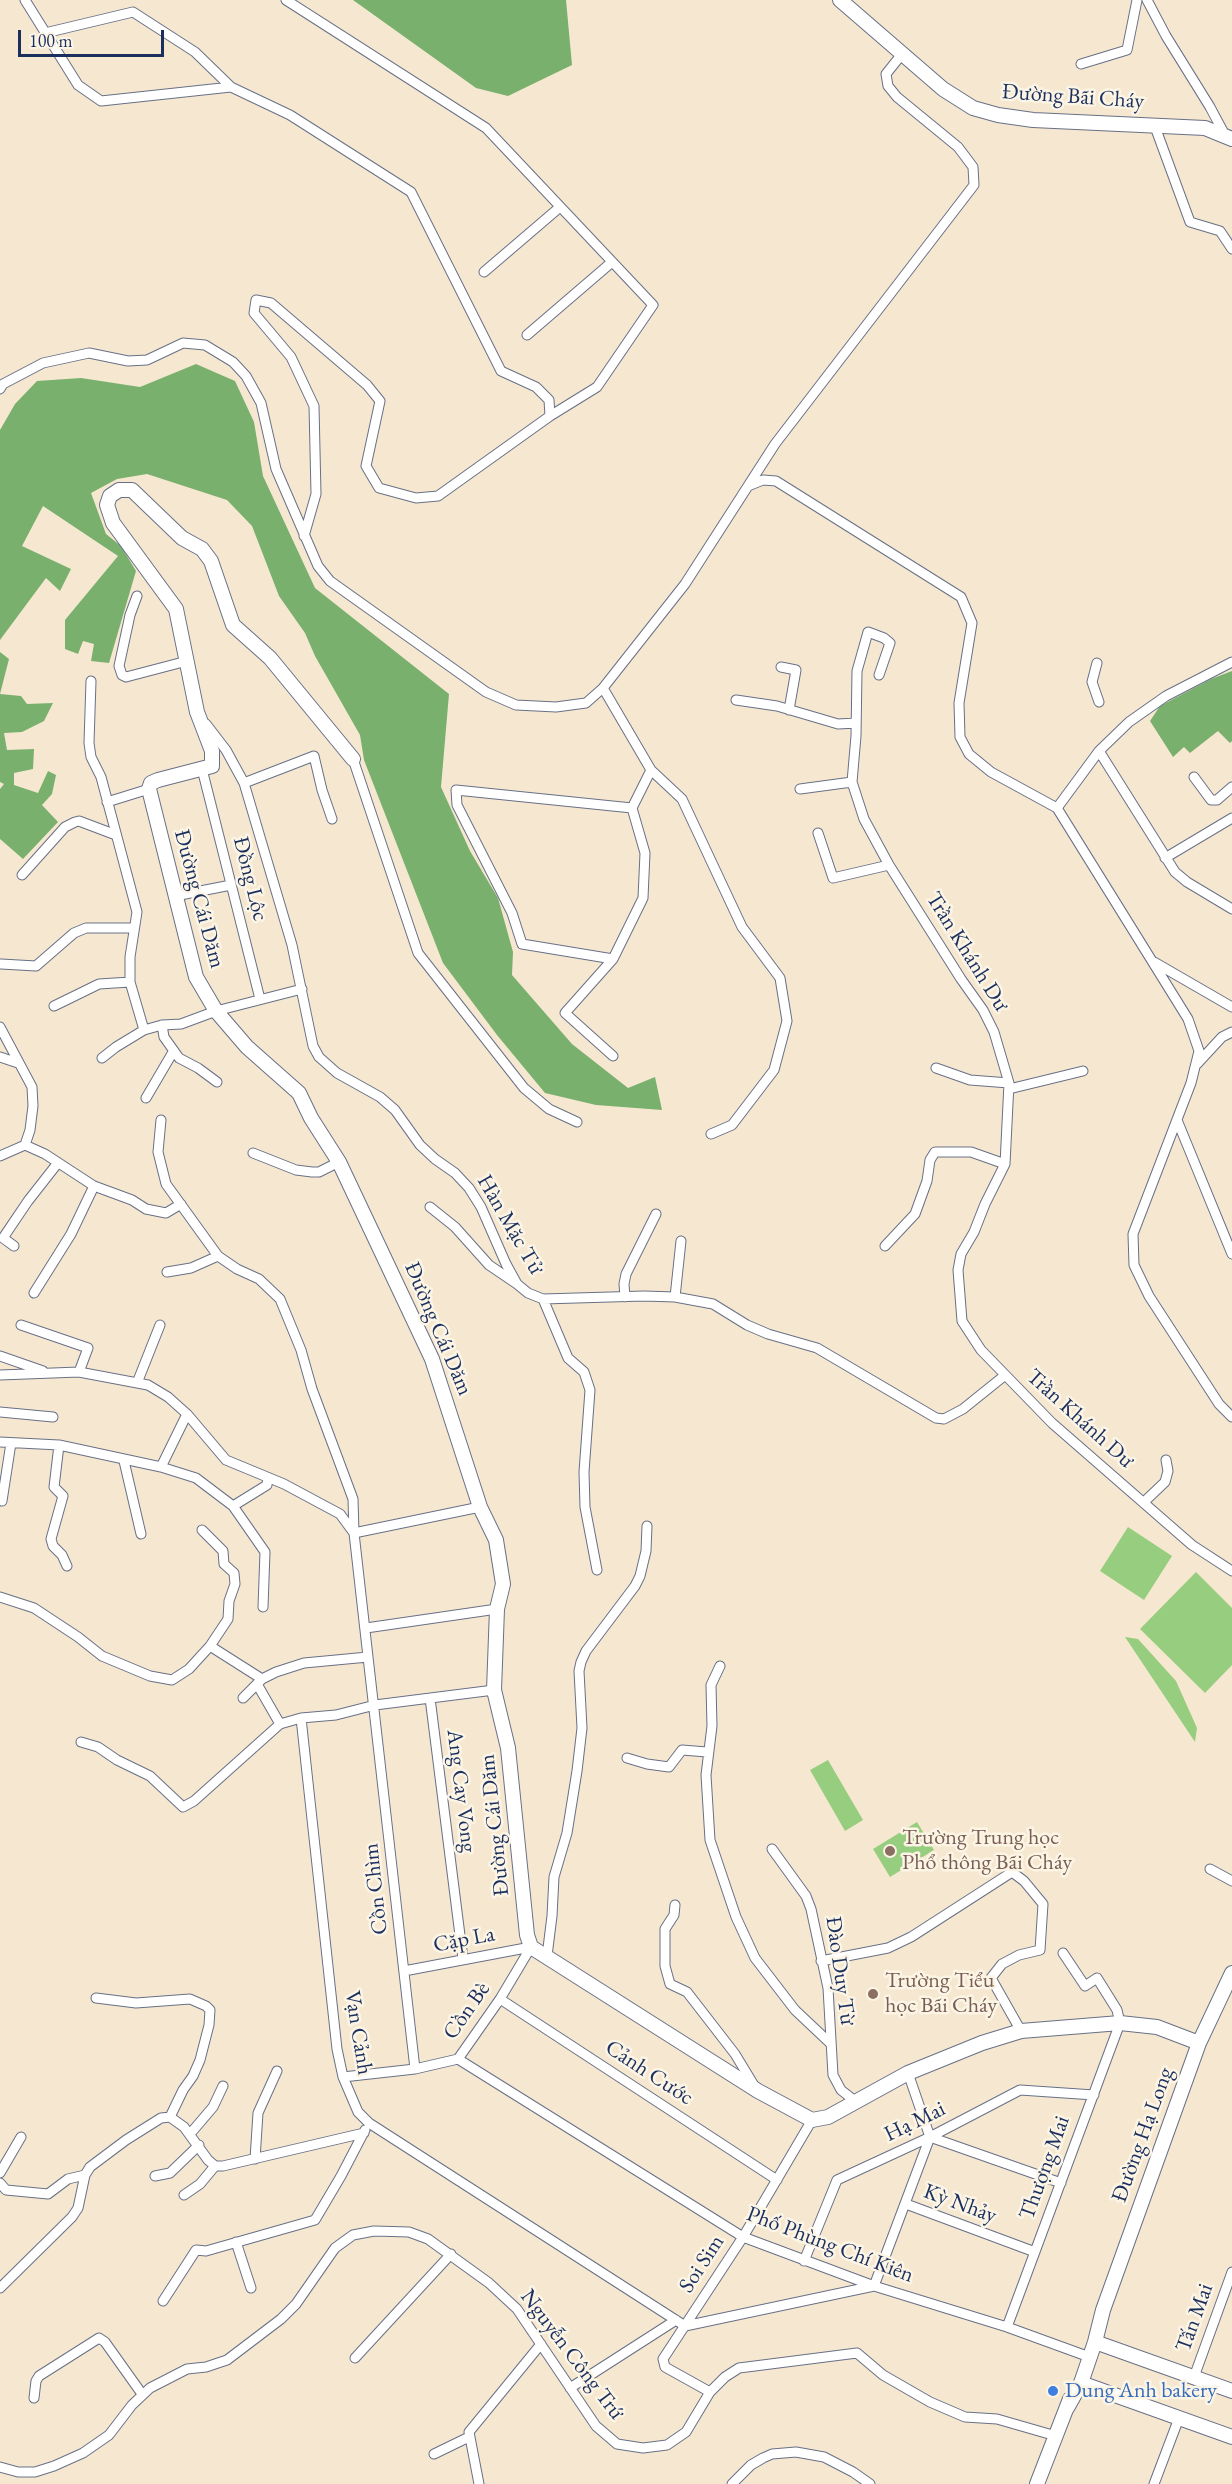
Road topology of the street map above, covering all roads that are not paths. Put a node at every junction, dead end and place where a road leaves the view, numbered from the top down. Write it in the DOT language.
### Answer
graph roads {
  1 [pos="25,0"];
  2 [pos="286,0"];
  3 [pos="840,0"];
  4 [pos="1137,0"];
  5 [pos="1147,0"];
  6 [pos="45,33"];
  7 [pos="902,54"];
  8 [pos="1081,64"];
  9 [pos="231,87"];
  10 [pos="1154,124"];
  11 [pos="1228,137"];
  12 [pos="560,207"];
  13 [pos="1232,249"];
  14 [pos="612,262"];
  15 [pos="484,272"];
  16 [pos="527,335"];
  17 [pos="0,388"];
  18 [pos="550,416"];
  19 [pos="748,486"];
  20 [pos="304,536"];
  21 [pos="137,596"];
  22 [pos="187,661"];
  23 [pos="1232,662"];
  24 [pos="1097,663"];
  25 [pos="781,667"];
  26 [pos="879,675"];
  27 [pos="91,681"];
  28 [pos="603,688"];
  29 [pos="736,700"];
  30 [pos="1099,702"];
  31 [pos="789,710"];
  32 [pos="197,712"];
  33 [pos="856,723"];
  34 [pos="1099,751"];
  35 [pos="353,759"];
  36 [pos="202,769"];
  37 [pos="651,770"];
  38 [pos="1194,777"];
  39 [pos="852,782"];
  40 [pos="244,783"];
  41 [pos="1232,787"];
  42 [pos="149,789"];
  43 [pos="800,789"];
  44 [pos="107,802"];
  45 [pos="632,808"];
  46 [pos="1057,808"];
  47 [pos="1232,818"];
  48 [pos="332,819"];
  49 [pos="818,833"];
  50 [pos="116,835"];
  51 [pos="1165,858"];
  52 [pos="889,865"];
  53 [pos="22,875"];
  54 [pos="231,885"];
  55 [pos="175,896"];
  56 [pos="1232,909"];
  57 [pos="134,928"];
  58 [pos="612,959"];
  59 [pos="1152,961"];
  60 [pos="0,963"];
  61 [pos="0,975"];
  62 [pos="130,982"];
  63 [pos="302,990"];
  64 [pos="260,999"];
  65 [pos="54,1006"];
  66 [pos="1232,1006"];
  67 [pos="216,1011"];
  68 [pos="162,1025"];
  69 [pos="0,1027"];
  70 [pos="144,1030"];
  71 [pos="1232,1032"];
  72 [pos="173,1052"];
  73 [pos="613,1056"];
  74 [pos="0,1057"];
  75 [pos="102,1058"];
  76 [pos="18,1063"];
  77 [pos="1195,1066"];
  78 [pos="936,1068"];
  79 [pos="1083,1071"];
  80 [pos="217,1082"];
  81 [pos="1009,1086"];
  82 [pos="146,1098"];
  83 [pos="161,1120"];
  84 [pos="1178,1120"];
  85 [pos="577,1122"];
  86 [pos="711,1134"];
  87 [pos="25,1145"];
  88 [pos="253,1153"];
  89 [pos="0,1156"];
  90 [pos="339,1162"];
  91 [pos="57,1164"];
  92 [pos="1005,1164"];
  93 [pos="94,1186"];
  94 [pos="181,1204"];
  95 [pos="430,1207"];
  96 [pos="656,1214"];
  97 [pos="681,1241"];
  98 [pos="14,1246"];
  99 [pos="885,1246"];
  100 [pos="1232,1254"];
  101 [pos="218,1256"];
  102 [pos="167,1272"];
  103 [pos="517,1284"];
  104 [pos="34,1293"];
  105 [pos="625,1297"];
  106 [pos="675,1297"];
  107 [pos="543,1299"];
  108 [pos="21,1325"];
  109 [pos="160,1325"];
  110 [pos="0,1356"];
  111 [pos="79,1372"];
  112 [pos="51,1374"];
  113 [pos="0,1375"];
  114 [pos="1004,1376"];
  115 [pos="137,1383"];
  116 [pos="0,1412"];
  117 [pos="187,1414"];
  118 [pos="53,1416"];
  119 [pos="1232,1416"];
  120 [pos="0,1442"];
  121 [pos="11,1443"];
  122 [pos="59,1445"];
  123 [pos="1166,1460"];
  124 [pos="124,1461"];
  125 [pos="161,1467"];
  126 [pos="268,1478"];
  127 [pos="2,1501"];
  128 [pos="1143,1502"];
  129 [pos="233,1506"];
  130 [pos="480,1507"];
  131 [pos="647,1526"];
  132 [pos="202,1530"];
  133 [pos="354,1533"];
  134 [pos="141,1534"];
  135 [pos="67,1566"];
  136 [pos="597,1570"];
  137 [pos="1232,1571"];
  138 [pos="0,1598"];
  139 [pos="263,1607"];
  140 [pos="497,1609"];
  141 [pos="366,1628"];
  142 [pos="210,1646"];
  143 [pos="368,1657"];
  144 [pos="720,1666"];
  145 [pos="260,1682"];
  146 [pos="494,1690"];
  147 [pos="243,1698"];
  148 [pos="430,1698"];
  149 [pos="375,1705"];
  150 [pos="301,1718"];
  151 [pos="280,1724"];
  152 [pos="81,1742"];
  153 [pos="707,1752"];
  154 [pos="627,1758"];
  155 [pos="772,1849"];
  156 [pos="1210,1869"];
  157 [pos="1232,1881"];
  158 [pos="675,1905"];
  159 [pos="531,1947"];
  160 [pos="1063,1953"];
  161 [pos="547,1956"];
  162 [pos="463,1959"];
  163 [pos="821,1961"];
  164 [pos="404,1971"];
  165 [pos="1232,1973"];
  166 [pos="96,1998"];
  167 [pos="500,1999"];
  168 [pos="1120,2023"];
  169 [pos="1021,2031"];
  170 [pos="830,2043"];
  171 [pos="1198,2043"];
  172 [pos="458,2059"];
  173 [pos="415,2069"];
  174 [pos="277,2071"];
  175 [pos="908,2073"];
  176 [pos="343,2077"];
  177 [pos="223,2086"];
  178 [pos="758,2091"];
  179 [pos="1094,2095"];
  180 [pos="855,2102"];
  181 [pos="170,2117"];
  182 [pos="812,2120"];
  183 [pos="369,2122"];
  184 [pos="364,2133"];
  185 [pos="190,2134"];
  186 [pos="21,2137"];
  187 [pos="930,2138"];
  188 [pos="199,2145"];
  189 [pos="255,2159"];
  190 [pos="215,2166"];
  191 [pos="0,2174"];
  192 [pos="85,2175"];
  193 [pos="155,2176"];
  194 [pos="777,2180"];
  195 [pos="0,2183"];
  196 [pos="1061,2183"];
  197 [pos="184,2196"];
  198 [pos="906,2204"];
  199 [pos="743,2237"];
  200 [pos="236,2242"];
  201 [pos="1035,2252"];
  202 [pos="451,2254"];
  203 [pos="804,2261"];
  204 [pos="1232,2272"];
  205 [pos="874,2286"];
  206 [pos="0,2288"];
  207 [pos="251,2288"];
  208 [pos="163,2301"];
  209 [pos="1101,2315"];
  210 [pos="676,2320"];
  211 [pos="685,2326"];
  212 [pos="1007,2327"];
  213 [pos="1095,2342"];
  214 [pos="541,2344"];
  215 [pos="1084,2355"];
  216 [pos="355,2358"];
  217 [pos="1194,2377"];
  218 [pos="1081,2383"];
  219 [pos="570,2388"];
  220 [pos="1232,2391"];
  221 [pos="710,2392"];
  222 [pos="142,2394"];
  223 [pos="34,2398"];
  224 [pos="1067,2408"];
  225 [pos="1179,2418"];
  226 [pos="1056,2436"];
  227 [pos="469,2437"];
  228 [pos="1232,2437"];
  229 [pos="434,2454"];
  230 [pos="0,2467"];
  231 [pos="479,2484"];
  232 [pos="732,2484"];
  233 [pos="870,2484"];
  234 [pos="1036,2484"];
  235 [pos="1154,2484"];
  1 -- 6 [label="street"];
  2 -- 12 [label="street"];
  3 -- 7 [label="street, Đường Bãi Cháy"];
  4 -- 8 [label="street"];
  5 -- 11 [label="street"];
  6 -- 9 [label="street"];
  6 -- 9 [label="street"];
  7 -- 10 [label="street, Đường Bãi Cháy"];
  7 -- 19 [label="street"];
  9 -- 18 [label="street"];
  10 -- 11 [label="street, Đường Bãi Cháy"];
  10 -- 13 [label="street"];
  12 -- 14 [label="street"];
  12 -- 15 [label="street"];
  14 -- 16 [label="street"];
  14 -- 18 [label="street"];
  17 -- 20 [label="street"];
  18 -- 20 [label="street"];
  19 -- 28 [label="street"];
  19 -- 46 [label="street"];
  20 -- 28 [label="street"];
  21 -- 22 [label="street"];
  22 -- 32 [label="street"];
  22 -- 35 [label="street"];
  23 -- 34 [label="street"];
  24 -- 30 [label="street"];
  25 -- 31 [label="street"];
  26 -- 33 [label="street, Trần Khánh Dư"];
  27 -- 44 [label="street"];
  28 -- 37 [label="street"];
  29 -- 31 [label="street"];
  31 -- 33 [label="street"];
  32 -- 36 [label="street"];
  32 -- 40 [label="street, Hàn Mặc Tử"];
  33 -- 39 [label="street, Trần Khánh Dư"];
  34 -- 46 [label="street"];
  34 -- 51 [label="street"];
  35 -- 85 [label="street"];
  36 -- 42 [label="street"];
  36 -- 54 [label="street, Đồng Lộc"];
  37 -- 45 [label="street"];
  37 -- 86 [label="street"];
  38 -- 41 [label="street"];
  39 -- 43 [label="street"];
  39 -- 52 [label="street, Trần Khánh Dư"];
  40 -- 48 [label="street"];
  40 -- 63 [label="street, Hàn Mặc Tử"];
  42 -- 44 [label="street"];
  42 -- 55 [label="street, Đường Cái Dăm"];
  44 -- 50 [label="street"];
  45 -- 58 [label="street"];
  45 -- 58 [label="street"];
  46 -- 59 [label="street"];
  47 -- 51 [label="street"];
  49 -- 52 [label="street"];
  50 -- 53 [label="street"];
  50 -- 57 [label="street"];
  51 -- 56 [label="street"];
  52 -- 81 [label="street, Trần Khánh Dư"];
  54 -- 55 [label="street"];
  54 -- 64 [label="street, Đồng Lộc"];
  55 -- 67 [label="street, Đường Cái Dăm"];
  57 -- 60 [label="street"];
  57 -- 62 [label="street"];
  58 -- 73 [label="street"];
  59 -- 66 [label="street"];
  59 -- 77 [label="street"];
  60 -- 61 [label="street"];
  62 -- 65 [label="street"];
  62 -- 70 [label="street"];
  63 -- 64 [label="street"];
  63 -- 103 [label="street, Hàn Mặc Tử"];
  64 -- 67 [label="street"];
  67 -- 68 [label="street"];
  67 -- 90 [label="street, Đường Cái Dăm"];
  68 -- 70 [label="street"];
  68 -- 72 [label="street"];
  69 -- 76 [label="street"];
  70 -- 75 [label="street"];
  71 -- 77 [label="street"];
  72 -- 80 [label="street"];
  72 -- 82 [label="street"];
  74 -- 76 [label="street"];
  76 -- 87 [label="street"];
  77 -- 84 [label="street"];
  78 -- 81 [label="street"];
  79 -- 81 [label="street"];
  81 -- 92 [label="street, Trần Khánh Dư"];
  83 -- 94 [label="street"];
  84 -- 100 [label="street"];
  84 -- 119 [label="street"];
  87 -- 89 [label="street"];
  87 -- 91 [label="street"];
  88 -- 90 [label="street"];
  90 -- 130 [label="street, Đường Cái Dăm"];
  91 -- 93 [label="street"];
  91 -- 98 [label="street"];
  92 -- 99 [label="street"];
  92 -- 114 [label="street, Trần Khánh Dư"];
  93 -- 94 [label="street"];
  93 -- 104 [label="street"];
  94 -- 101 [label="street"];
  95 -- 103 [label="street"];
  96 -- 105 [label="street"];
  97 -- 106 [label="street"];
  101 -- 102 [label="street"];
  101 -- 133 [label="street, Cồn Chìm"];
  103 -- 107 [label="street, Hàn Mặc Tử"];
  105 -- 106 [label="street, Hàn Mặc Tử"];
  105 -- 107 [label="street, Hàn Mặc Tử"];
  106 -- 114 [label="street, Hàn Mặc Tử"];
  107 -- 136 [label="street"];
  108 -- 111 [label="street"];
  109 -- 115 [label="street"];
  110 -- 112 [label="street"];
  111 -- 112 [label="street"];
  111 -- 115 [label="street"];
  112 -- 113 [label="street"];
  114 -- 128 [label="street, Trần Khánh Dư"];
  115 -- 117 [label="street"];
  116 -- 118 [label="street"];
  117 -- 125 [label="street"];
  117 -- 126 [label="street"];
  120 -- 121 [label="street"];
  121 -- 122 [label="street"];
  121 -- 127 [label="street"];
  122 -- 124 [label="street"];
  122 -- 135 [label="street"];
  123 -- 128 [label="street"];
  124 -- 125 [label="street"];
  124 -- 134 [label="street"];
  125 -- 129 [label="street"];
  126 -- 129 [label="street"];
  126 -- 133 [label="street"];
  128 -- 137 [label="street, Trần Khánh Dư"];
  129 -- 139 [label="street"];
  130 -- 133 [label="street"];
  130 -- 140 [label="street, Đường Cái Dăm"];
  131 -- 161 [label="street"];
  132 -- 142 [label="street"];
  133 -- 141 [label="street, Cồn Chìm"];
  138 -- 142 [label="street"];
  140 -- 141 [label="street"];
  140 -- 146 [label="street, Đường Cái Dăm"];
  141 -- 143 [label="street, Cồn Chìm"];
  142 -- 145 [label="street"];
  143 -- 145 [label="street"];
  143 -- 149 [label="street, Cồn Chìm"];
  144 -- 153 [label="street"];
  145 -- 147 [label="street"];
  145 -- 151 [label="street"];
  146 -- 148 [label="street"];
  146 -- 159 [label="street, Đường Cái Dăm"];
  148 -- 149 [label="street"];
  148 -- 162 [label="street, Ang Cay Vong"];
  149 -- 150 [label="street"];
  149 -- 164 [label="street, Cồn Chìm"];
  150 -- 151 [label="street"];
  150 -- 176 [label="street, Vạn Cảnh"];
  151 -- 152 [label="street"];
  153 -- 154 [label="street"];
  153 -- 170 [label="street"];
  155 -- 163 [label="street, Đào Duy Từ"];
  156 -- 157 [label="street"];
  158 -- 178 [label="street"];
  159 -- 161 [label="street"];
  159 -- 162 [label="street, Cặp La"];
  159 -- 167 [label="street, Cồn Bè"];
  160 -- 168 [label="street"];
  161 -- 178 [label="street"];
  162 -- 164 [label="street, Cặp La"];
  163 -- 169 [label="street"];
  163 -- 170 [label="street, Đào Duy Từ"];
  164 -- 173 [label="street, Cồn Chìm"];
  165 -- 171 [label="street, Đường Hạ Long"];
  166 -- 181 [label="street"];
  167 -- 172 [label="street, Cồn Bè"];
  167 -- 194 [label="street, Cảnh Cước"];
  168 -- 169 [label="street"];
  168 -- 171 [label="street"];
  168 -- 179 [label="street, Thượng Mai"];
  169 -- 175 [label="street"];
  170 -- 180 [label="street, Đào Duy Từ"];
  171 -- 209 [label="street, Đường Hạ Long"];
  172 -- 173 [label="street, Cồn Bè"];
  172 -- 199 [label="street, Phố Phùng Chí Kiên"];
  173 -- 176 [label="street, Cồn Bè"];
  174 -- 189 [label="street"];
  175 -- 180 [label="street"];
  175 -- 187 [label="street"];
  176 -- 183 [label="street, Vạn Cảnh"];
  177 -- 185 [label="street"];
  178 -- 182 [label="street"];
  179 -- 187 [label="street, Hạ Mai"];
  179 -- 196 [label="street, Thượng Mai"];
  180 -- 182 [label="street"];
  181 -- 185 [label="street"];
  181 -- 192 [label="street"];
  182 -- 194 [label="street, Soi Sim"];
  183 -- 184 [label="street"];
  183 -- 210 [label="street, Vạn Cảnh"];
  184 -- 189 [label="street"];
  184 -- 200 [label="street"];
  185 -- 188 [label="street"];
  186 -- 191 [label="street"];
  187 -- 196 [label="street"];
  187 -- 198 [label="street"];
  187 -- 203 [label="street, Hạ Mai"];
  188 -- 190 [label="street"];
  188 -- 193 [label="street"];
  189 -- 190 [label="street"];
  190 -- 197 [label="street"];
  192 -- 195 [label="street"];
  192 -- 206 [label="street"];
  194 -- 199 [label="street, Soi Sim"];
  196 -- 201 [label="street, Thượng Mai"];
  198 -- 201 [label="street, Kỳ Nhảy"];
  198 -- 205 [label="street"];
  199 -- 203 [label="street, Phố Phùng Chí Kiên"];
  199 -- 211 [label="street, Soi Sim"];
  200 -- 207 [label="street"];
  200 -- 208 [label="street"];
  201 -- 212 [label="street, Thượng Mai"];
  202 -- 214 [label="street, Nguyễn Công Trứ"];
  202 -- 216 [label="street"];
  202 -- 222 [label="street, Nguyễn Công Trứ"];
  203 -- 205 [label="street, Phố Phùng Chí Kiên"];
  204 -- 217 [label="street, Tấn Mai"];
  205 -- 211 [label="street"];
  205 -- 212 [label="street, Phố Phùng Chí Kiên"];
  209 -- 213 [label="street, Đường Hạ Long"];
  209 -- 215 [label="street, Đường Hạ Long"];
  210 -- 211 [label="street, Soi Sim"];
  210 -- 219 [label="street"];
  211 -- 221 [label="street"];
  212 -- 215 [label="street, Phố Phùng Chí Kiên"];
  213 -- 217 [label="street"];
  213 -- 218 [label="street, Đường Hạ Long"];
  214 -- 219 [label="street, Nguyễn Công Trứ"];
  214 -- 227 [label="street"];
  215 -- 224 [label="street, Đường Hạ Long"];
  217 -- 220 [label="street"];
  218 -- 224 [label="street, Đường Hạ Long"];
  218 -- 225 [label="street"];
  219 -- 221 [label="street, Nguyễn Công Trứ"];
  221 -- 226 [label="street, Nguyễn Công Trứ"];
  222 -- 223 [label="street"];
  222 -- 230 [label="street, Nguyễn Công Trứ"];
  224 -- 226 [label="street, Đường Hạ Long"];
  225 -- 228 [label="street"];
  225 -- 235 [label="street"];
  226 -- 234 [label="street, Đường Hạ Long"];
  227 -- 229 [label="street"];
  227 -- 231 [label="street"];
  232 -- 233 [label="street"];
}
